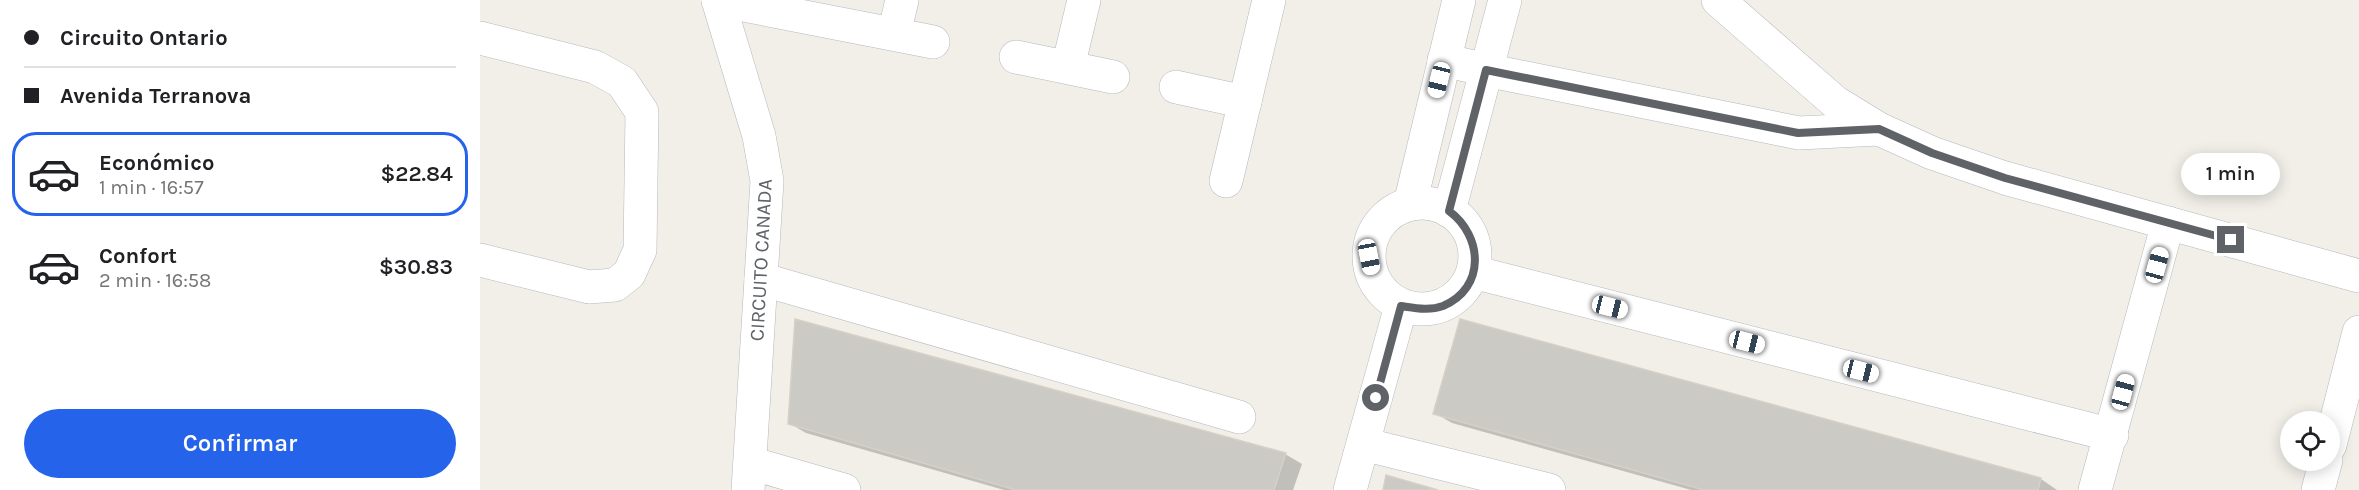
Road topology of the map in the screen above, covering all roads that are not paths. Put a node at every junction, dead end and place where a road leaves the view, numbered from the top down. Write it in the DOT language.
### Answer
graph roads {
  1 [pos="718,0"];
  2 [pos="902,0"];
  3 [pos="1084,0"];
  4 [pos="1269,0"];
  5 [pos="1458,0"];
  6 [pos="1505,0"];
  7 [pos="1718,0"];
  8 [pos="894,34"];
  9 [pos="480,38"];
  10 [pos="933,42"];
  11 [pos="1016,57"];
  12 [pos="1444,60"];
  13 [pos="1068,67"];
  14 [pos="1486,70"];
  15 [pos="1113,76"];
  16 [pos="1176,87"];
  17 [pos="1245,102"];
  18 [pos="1879,129"];
  19 [pos="1226,181"];
  20 [pos="1410,204"];
  21 [pos="1449,211"];
  22 [pos="2168,223"];
  23 [pos="480,260"];
  24 [pos="1473,272"];
  25 [pos="2359,276"];
  26 [pos="761,279"];
  27 [pos="1401,306"];
  28 [pos="2359,332"];
  29 [pos="2339,411"];
  30 [pos="1239,417"];
  31 [pos="2112,435"];
  32 [pos="1363,444"];
  33 [pos="2323,471"];
  34 [pos="749,476"];
  35 [pos="844,490"];
  36 [pos="1350,490"];
  37 [pos="1549,490"];
  38 [pos="2095,490"];
  39 [pos="2318,490"];
  1 -- 8 [label="street"];
  1 -- 26 [label="street, CIRCUITO CANADA"];
  2 -- 8 [label="street"];
  3 -- 13 [label="street"];
  4 -- 17 [label="street"];
  5 -- 12 [label="street"];
  6 -- 14 [label="street"];
  7 -- 18 [label="street"];
  8 -- 10 [label="street"];
  9 -- 23 [label="street"];
  11 -- 13 [label="street"];
  12 -- 14 [label="street"];
  12 -- 20 [label="street"];
  13 -- 15 [label="street"];
  14 -- 18 [label="street"];
  14 -- 21 [label="street"];
  16 -- 17 [label="street"];
  17 -- 19 [label="street"];
  18 -- 22 [label="street"];
  20 -- 21 [label="street"];
  20 -- 27 [label="street"];
  21 -- 24 [label="street"];
  22 -- 25 [label="street"];
  22 -- 31 [label="street"];
  24 -- 27 [label="street"];
  24 -- 31 [label="street"];
  26 -- 30 [label="street"];
  26 -- 34 [label="street, CIRCUITO CANADA"];
  27 -- 32 [label="street"];
  28 -- 29 [label="street"];
  31 -- 38 [label="street"];
  32 -- 36 [label="street"];
  32 -- 37 [label="street"];
  33 -- 39 [label="street"];
  34 -- 35 [label="street"];
}
